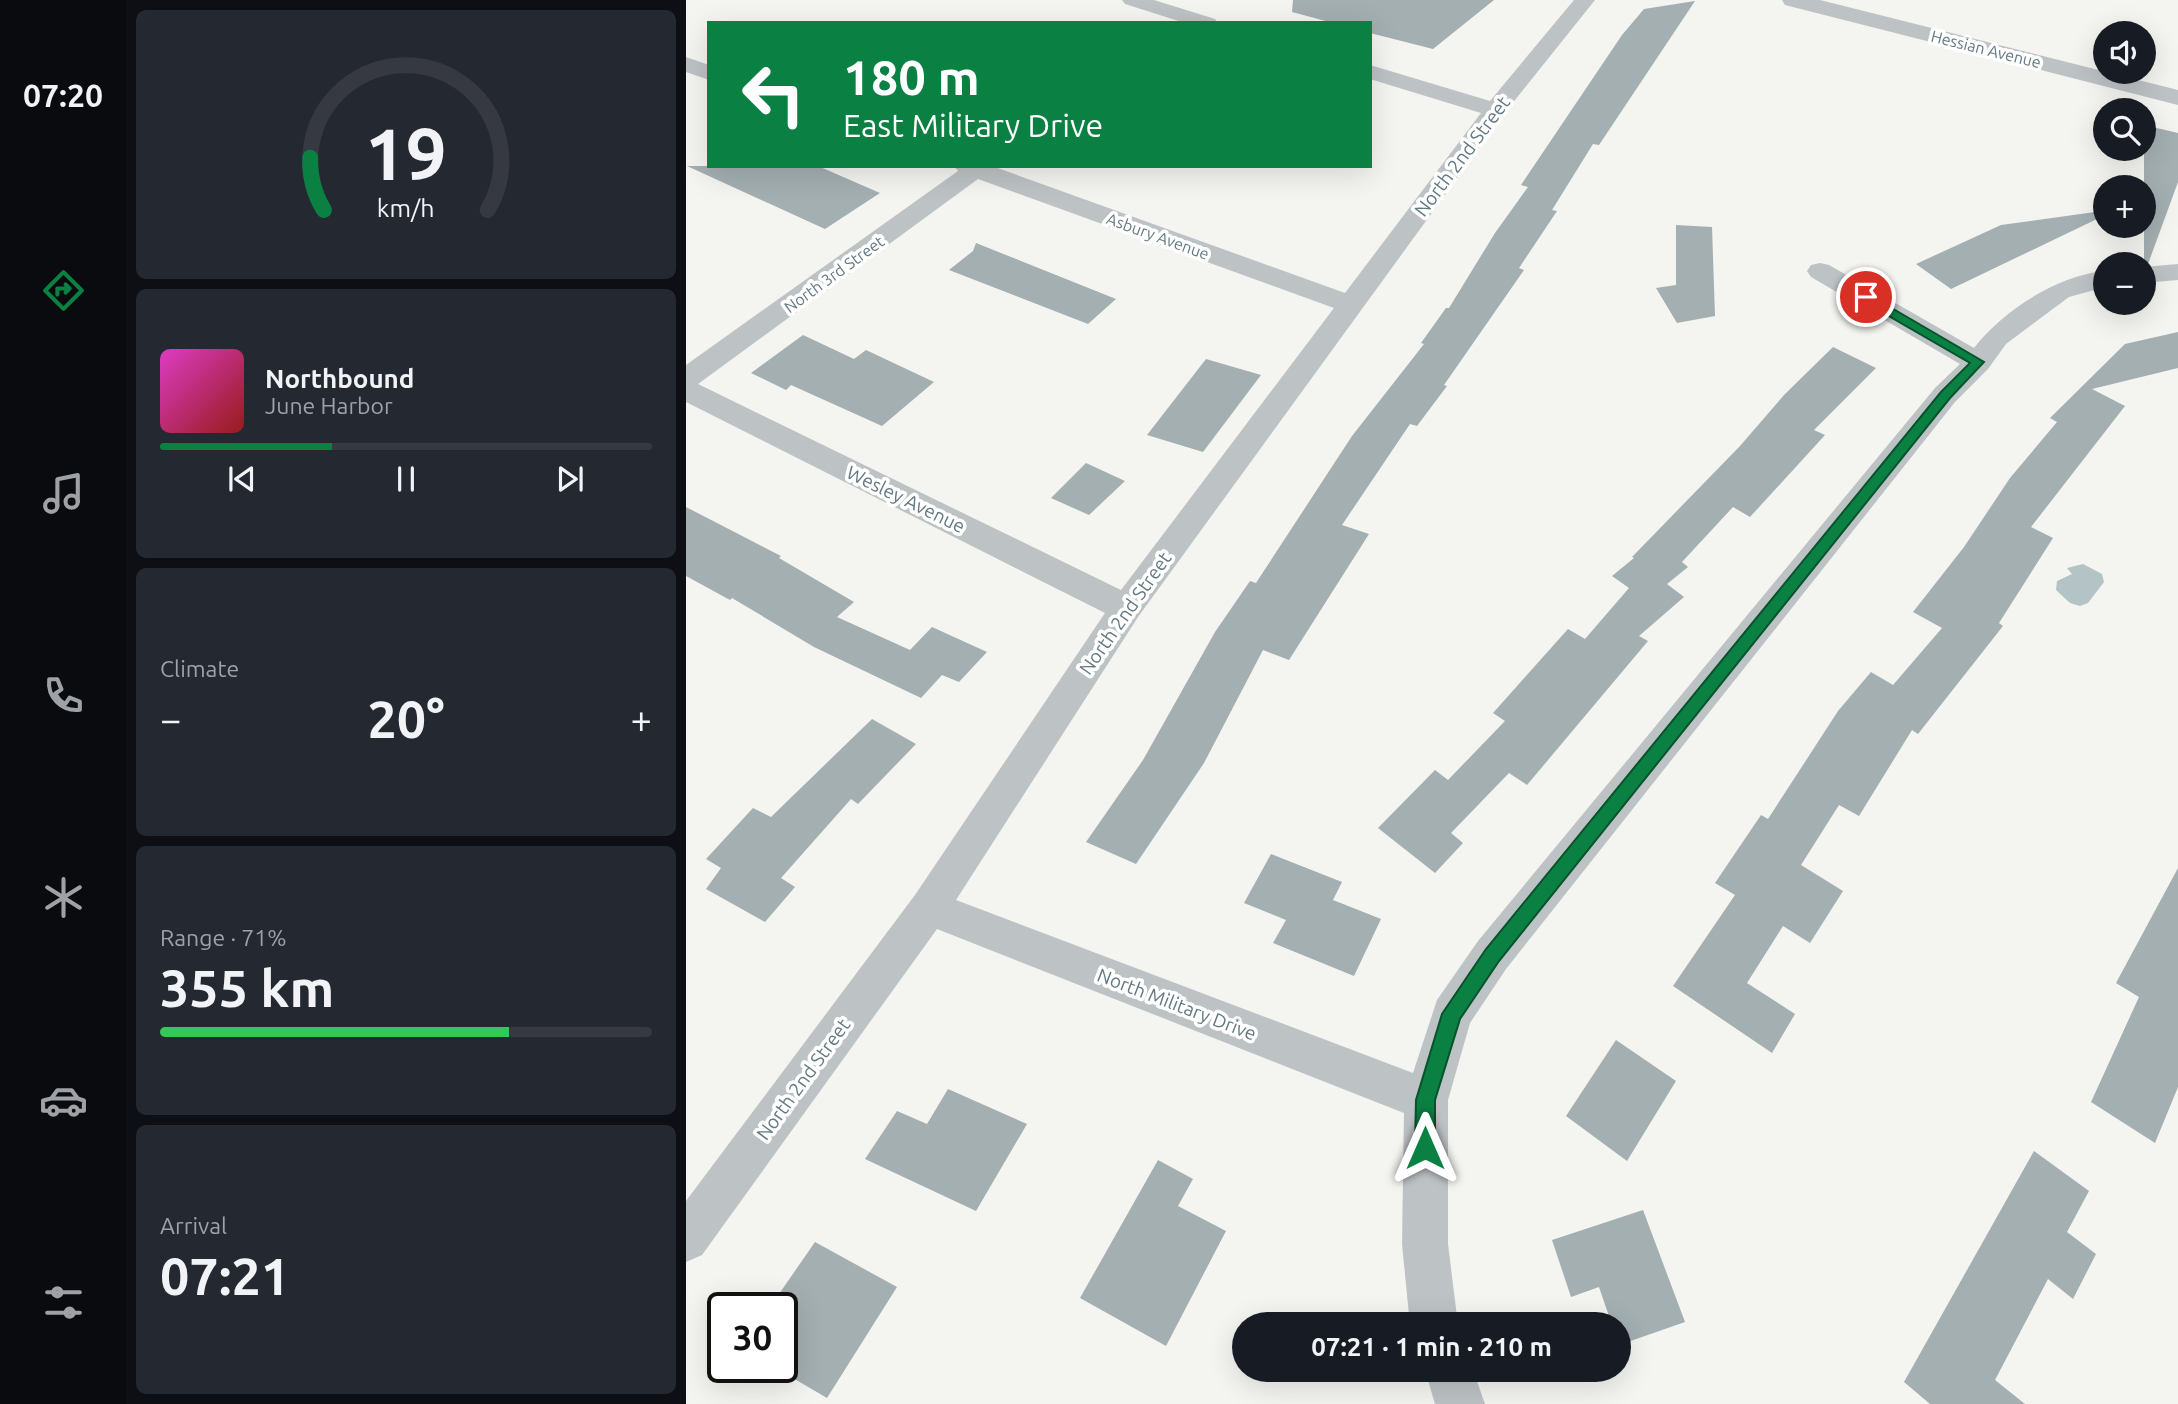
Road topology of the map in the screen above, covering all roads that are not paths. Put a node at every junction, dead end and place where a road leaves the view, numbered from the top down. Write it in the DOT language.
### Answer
graph roads {
  1 [pos="1132,0"];
  2 [pos="1207,0"];
  3 [pos="1585,0"];
  4 [pos="1793,0"];
  5 [pos="1180,19"];
  6 [pos="686,64"];
  7 [pos="707,72"];
  8 [pos="1372,73"];
  9 [pos="2178,98"];
  10 [pos="1495,110"];
  11 [pos="973,168"];
  12 [pos="977,168"];
  13 [pos="1821,271"];
  14 [pos="2178,272"];
  15 [pos="2156,274"];
  16 [pos="2093,280"];
  17 [pos="1350,305"];
  18 [pos="1978,362"];
  19 [pos="686,379"];
  20 [pos="686,390"];
  21 [pos="1126,608"];
  22 [pos="929,908"];
  23 [pos="1426,1100"];
  24 [pos="686,1239"];
  25 [pos="1433,1312"];
  26 [pos="1453,1382"];
  27 [pos="1460,1404"];
  1 -- 5 [label="street"];
  2 -- 5 [label="street"];
  3 -- 10 [label="street, North 2nd Street"];
  4 -- 9 [label="street, Hessian Avenue"];
  6 -- 7 [label="street"];
  8 -- 10 [label="street"];
  10 -- 17 [label="street, North 2nd Street"];
  11 -- 19 [label="street, North 3rd Street"];
  12 -- 17 [label="street, Asbury Avenue"];
  13 -- 18 [label="street"];
  14 -- 15 [label="street"];
  16 -- 18 [label="street"];
  17 -- 21 [label="street, North 2nd Street"];
  18 -- 23 [label="street"];
  20 -- 21 [label="street, Wesley Avenue"];
  21 -- 22 [label="street, North 2nd Street"];
  22 -- 23 [label="street, North Military Drive"];
  22 -- 24 [label="street, North 2nd Street"];
  23 -- 25 [label="street"];
  26 -- 27 [label="street"];
}
